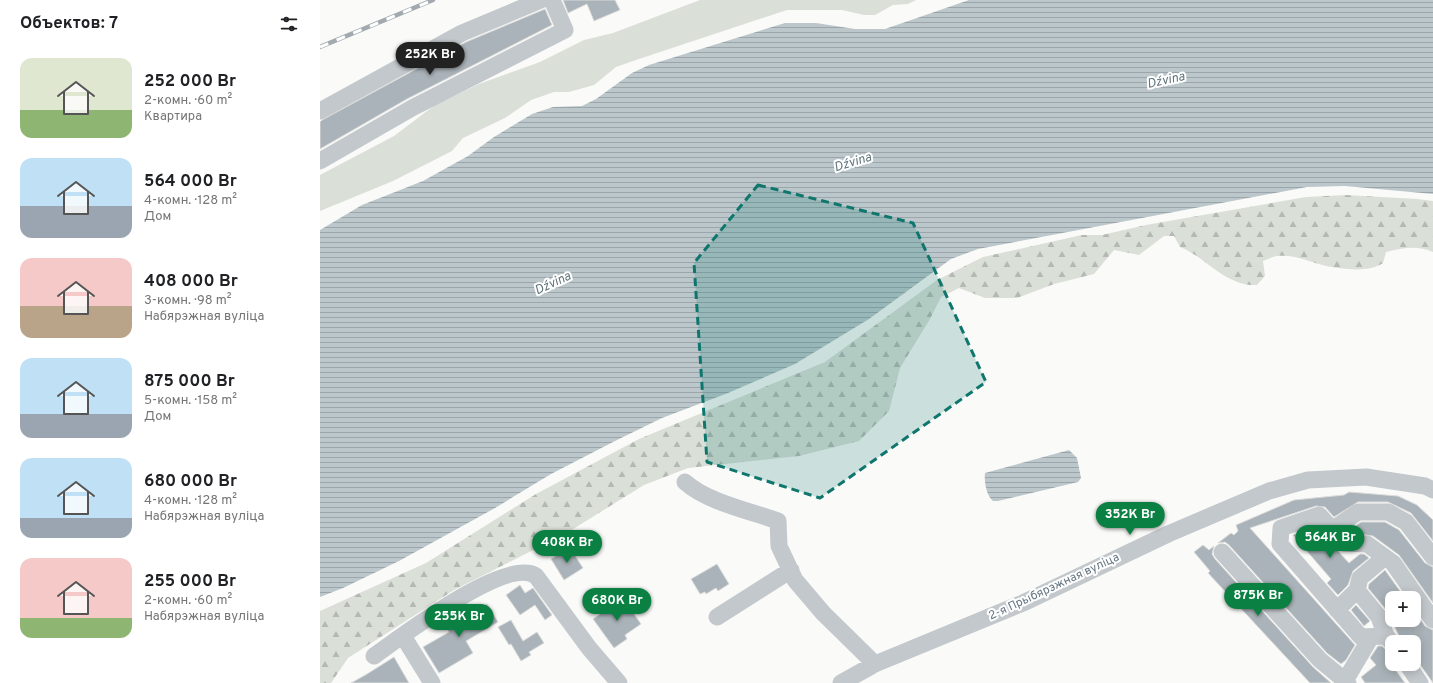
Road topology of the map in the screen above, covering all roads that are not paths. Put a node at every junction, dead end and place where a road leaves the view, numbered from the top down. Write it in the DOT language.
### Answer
graph roads {
  1 [pos="541,0"];
  2 [pos="552,0"];
  3 [pos="320,111"];
  4 [pos="320,161"];
  5 [pos="685,482"];
  6 [pos="1433,490"];
  7 [pos="1332,530"];
  8 [pos="1222,552"];
  9 [pos="1385,557"];
  10 [pos="1433,557"];
  11 [pos="791,570"];
  12 [pos="1357,590"];
  13 [pos="1337,610"];
  14 [pos="717,617"];
  15 [pos="1433,620"];
  16 [pos="403,636"];
  17 [pos="1383,638"];
  18 [pos="374,656"];
  19 [pos="875,664"];
  20 [pos="1412,671"];
  21 [pos="1347,681"];
  22 [pos="432,683"];
  23 [pos="619,683"];
  24 [pos="841,683"];
  25 [pos="1420,683"];
  1 -- 3 [label="street"];
  2 -- 4 [label="street"];
  5 -- 11 [label="street"];
  6 -- 19 [label="street, 2-я Прыбярэжная вуліца"];
  7 -- 9 [label="street"];
  7 -- 10 [label="street"];
  7 -- 13 [label="street"];
  8 -- 21 [label="street"];
  9 -- 12 [label="street"];
  9 -- 15 [label="street"];
  11 -- 14 [label="street"];
  11 -- 19 [label="street"];
  12 -- 13 [label="street"];
  12 -- 17 [label="street"];
  13 -- 17 [label="street"];
  16 -- 18 [label="street"];
  16 -- 22 [label="street"];
  16 -- 23 [label="street"];
  17 -- 21 [label="street"];
  19 -- 24 [label="street, 2-я Прыбярэжная вуліца"];
  20 -- 25 [label="street"];
}
